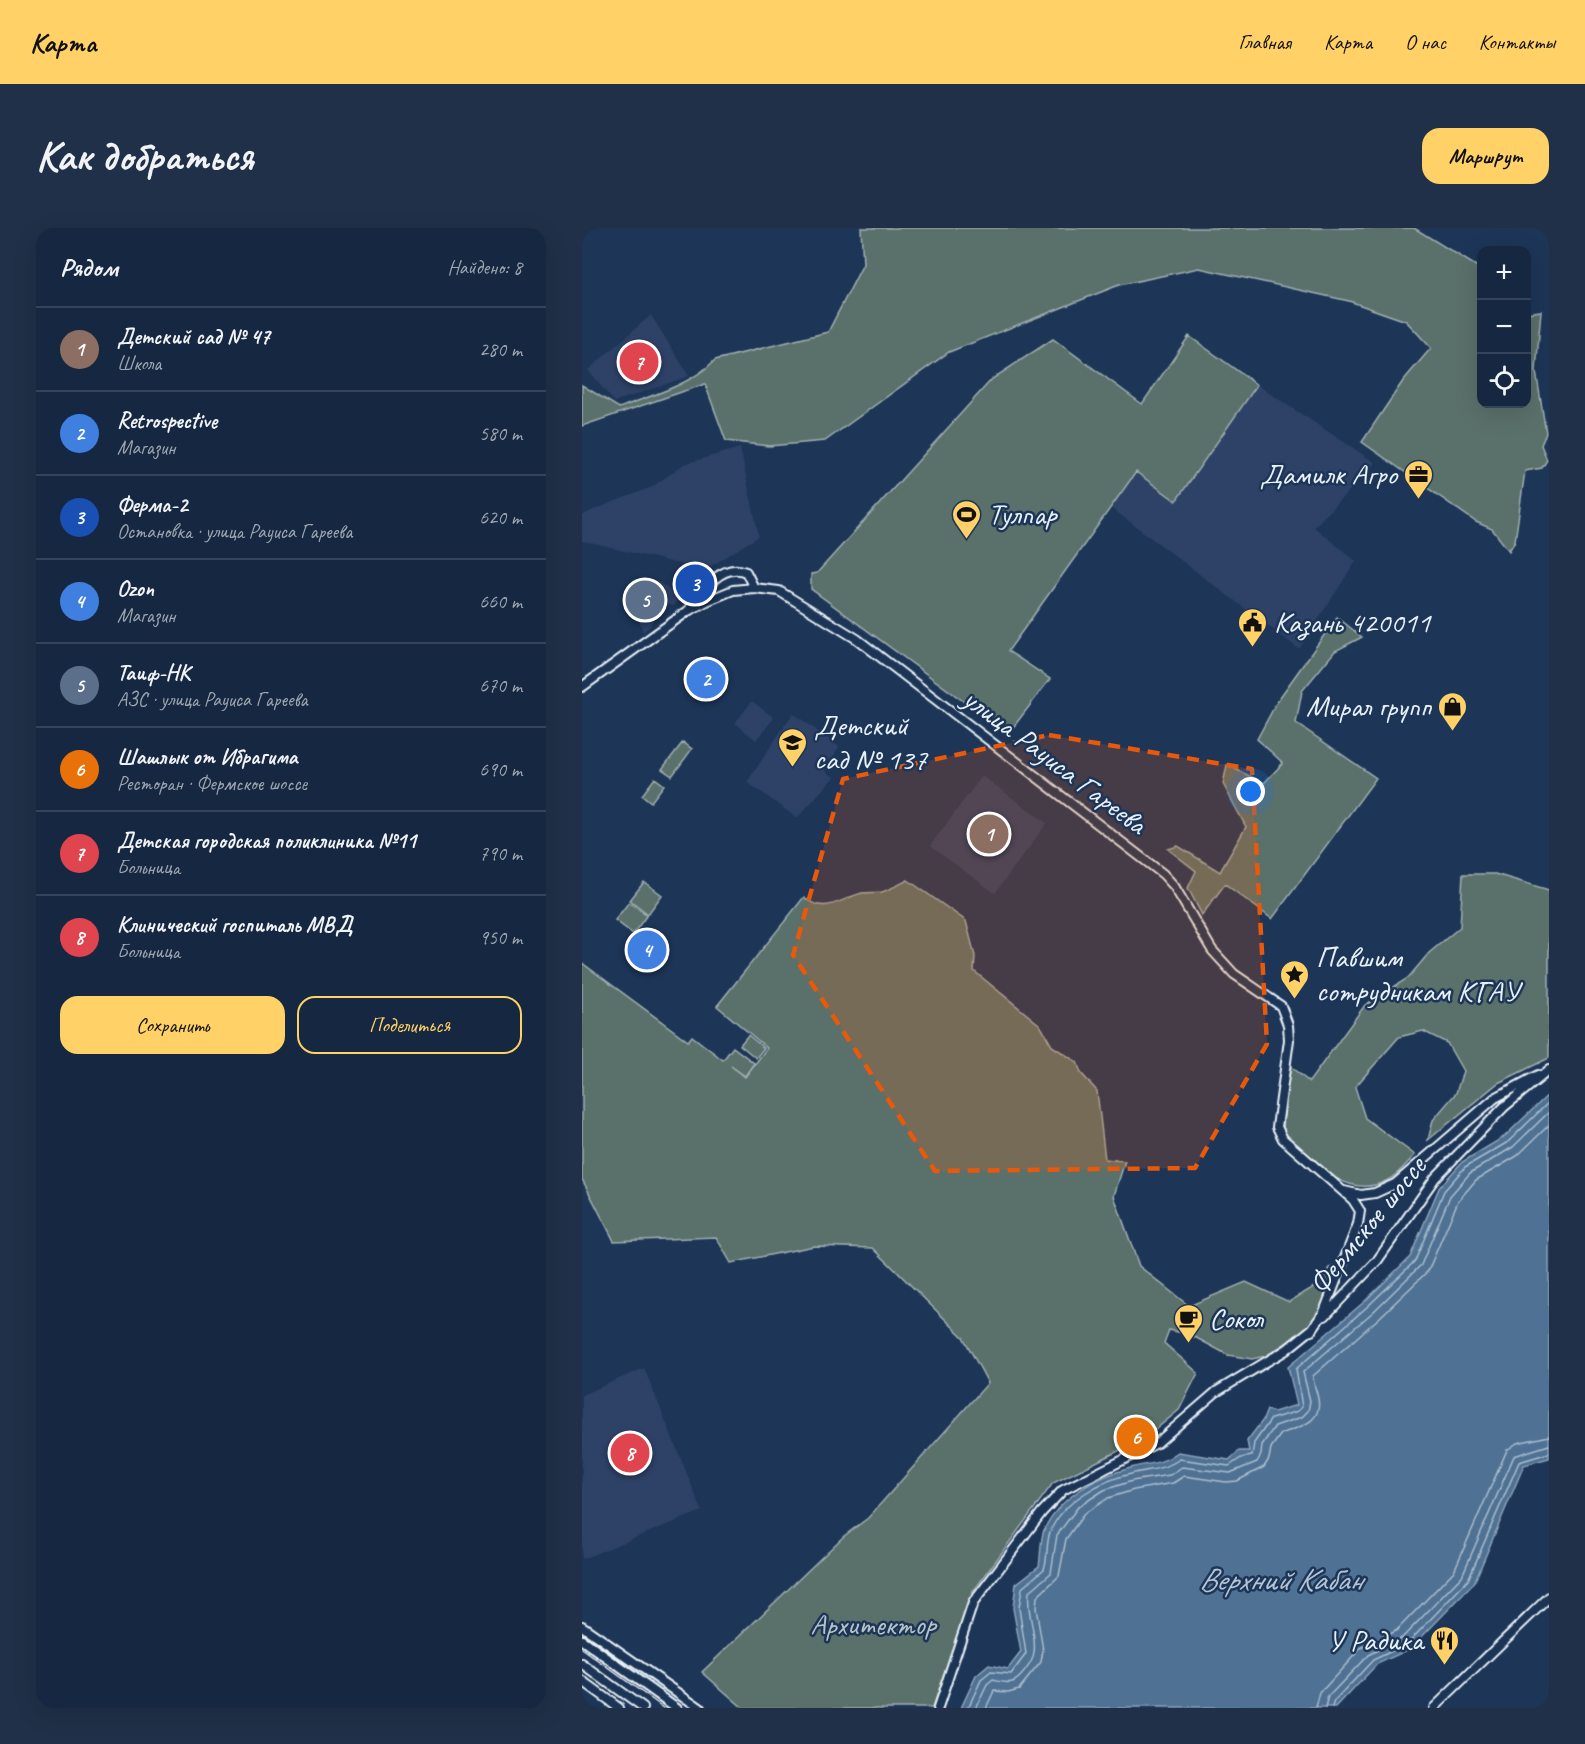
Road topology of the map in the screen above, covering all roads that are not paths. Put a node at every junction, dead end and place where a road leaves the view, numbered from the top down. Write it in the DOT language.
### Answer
graph roads {
  1 [pos="754,588"];
  2 [pos="688,611"];
  3 [pos="582,687"];
  4 [pos="1549,1070"];
  5 [pos="1342,1191"];
  6 [pos="1311,1331"];
  7 [pos="1549,1597"];
  8 [pos="582,1626"];
  9 [pos="582,1640"];
  10 [pos="582,1664"];
  11 [pos="582,1680"];
  12 [pos="619,1708"];
  13 [pos="644,1708"];
  14 [pos="677,1708"];
  15 [pos="700,1708"];
  16 [pos="938,1708"];
  17 [pos="1434,1708"];
  1 -- 2 [label="street, улица Рауиса Гареева"];
  1 -- 2 [label="street"];
  1 -- 5 [label="street, улица Рауиса Гареева"];
  2 -- 3 [label="street, улица Рауиса Гареева"];
  4 -- 5 [label="street, Фермское шоссе"];
  4 -- 6 [label="street, Фермское шоссе"];
  5 -- 6 [label="street"];
  6 -- 16 [label="street, Фермское шоссе"];
  7 -- 17 [label="street"];
  8 -- 15 [label="street"];
  9 -- 14 [label="street"];
  10 -- 13 [label="street"];
  11 -- 12 [label="street"];
}
